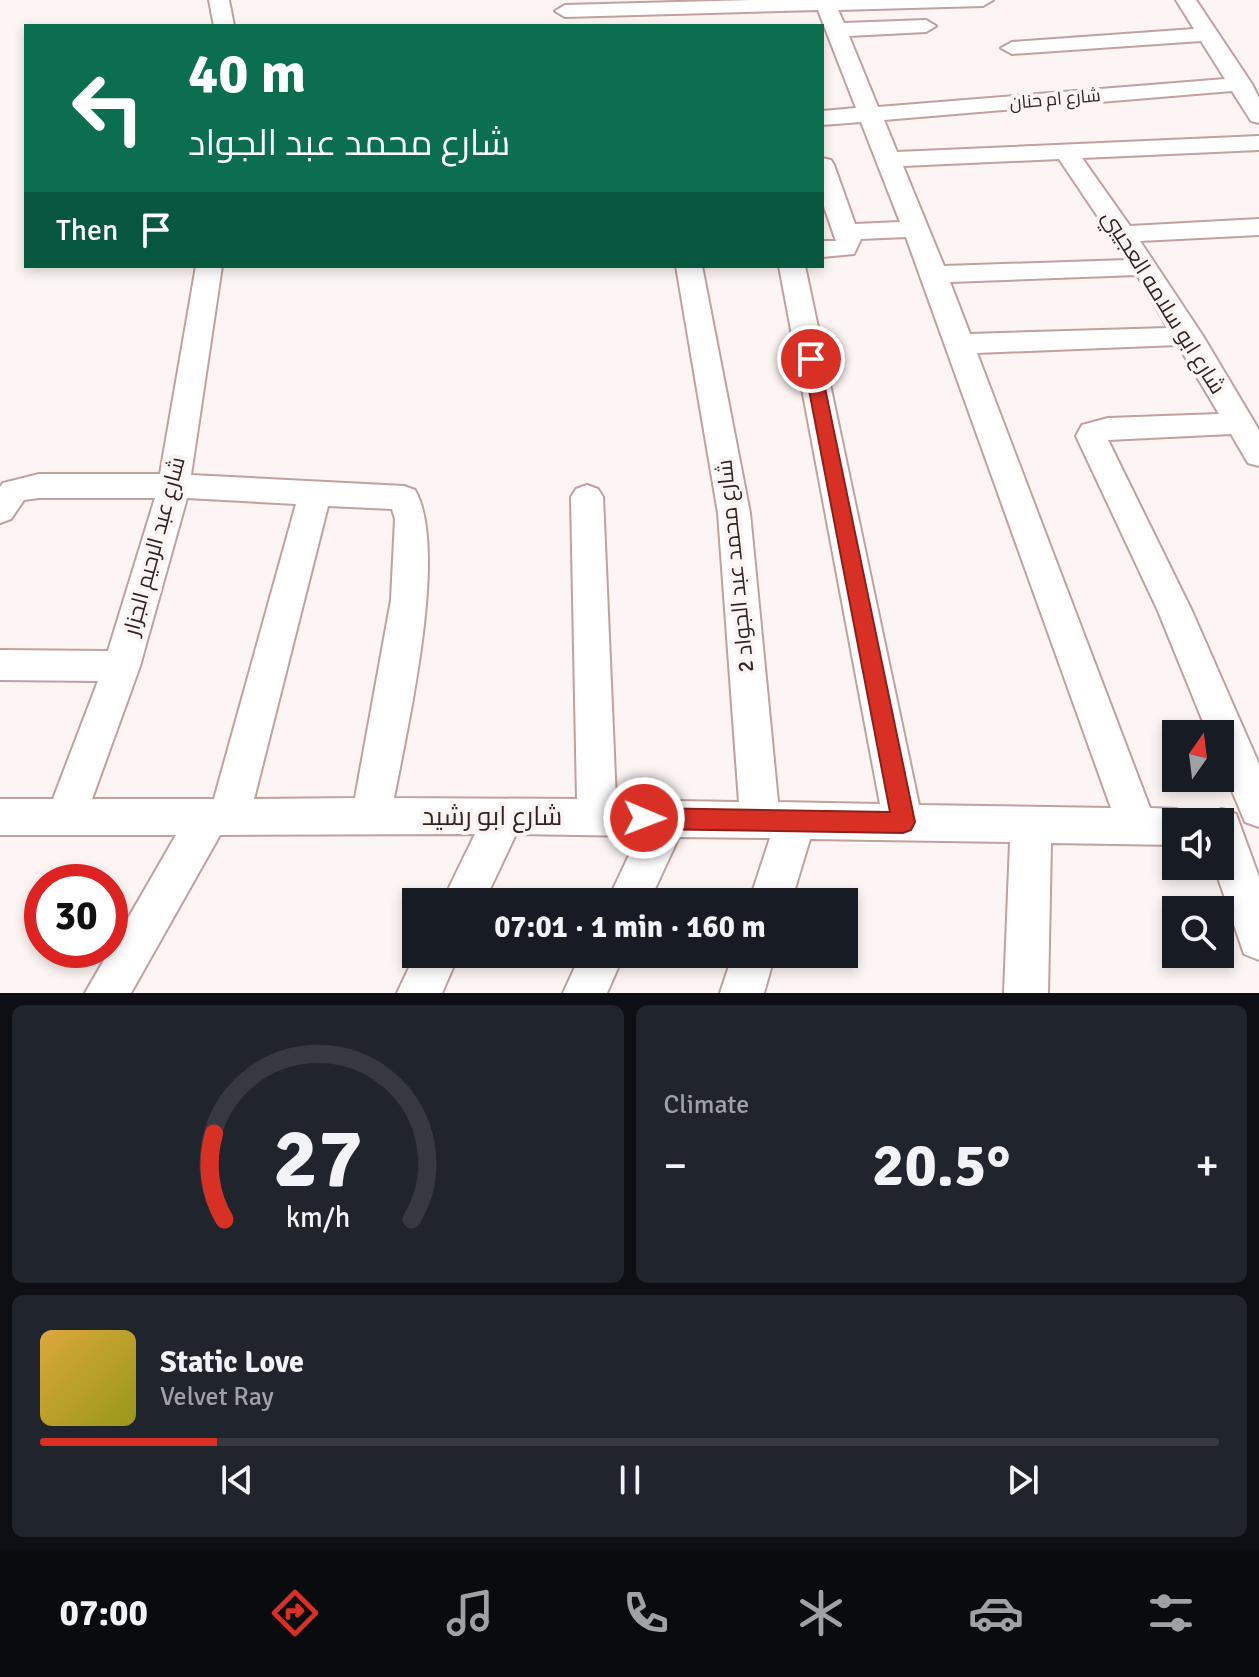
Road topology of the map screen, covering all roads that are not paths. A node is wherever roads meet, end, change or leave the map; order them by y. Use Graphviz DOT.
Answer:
graph roads {
  1 [pos="219,0"];
  2 [pos="983,0"];
  3 [pos="1186,0"];
  4 [pos="825,2"];
  5 [pos="565,11"];
  6 [pos="670,17"];
  7 [pos="224,24"];
  8 [pos="926,26"];
  9 [pos="835,30"];
  10 [pos="1208,34"];
  11 [pos="1012,48"];
  12 [pos="1241,84"];
  13 [pos="870,114"];
  14 [pos="1259,116"];
  15 [pos="824,118"];
  16 [pos="1259,143"];
  17 [pos="1065,151"];
  18 [pos="888,160"];
  19 [pos="824,171"];
  20 [pos="1259,227"];
  21 [pos="916,229"];
  22 [pos="845,232"];
  23 [pos="1122,234"];
  24 [pos="824,249"];
  25 [pos="1145,267"];
  26 [pos="209,268"];
  27 [pos="689,268"];
  28 [pos="792,268"];
  29 [pos="934,274"];
  30 [pos="1189,336"];
  31 [pos="959,344"];
  32 [pos="1250,435"];
  33 [pos="174,486"];
  34 [pos="315,492"];
  35 [pos="587,497"];
  36 [pos="0,511"];
  37 [pos="0,665"];
  38 [pos="122,666"];
  39 [pos="1259,809"];
  40 [pos="504,816"];
  41 [pos="0,817"];
  42 [pos="66,817"];
  43 [pos="371,817"];
  44 [pos="219,818"];
  45 [pos="597,818"];
  46 [pos="667,819"];
  47 [pos="778,820"];
  48 [pos="903,822"];
  49 [pos="1031,824"];
  50 [pos="1157,826"];
  51 [pos="1234,827"];
  52 [pos="470,888"];
  53 [pos="635,888"];
  54 [pos="771,888"];
  55 [pos="1259,939"];
  56 [pos="431,968"];
  57 [pos="597,968"];
  58 [pos="750,968"];
  59 [pos="107,993"];
  60 [pos="419,993"];
  61 [pos="585,993"];
  62 [pos="742,993"];
  63 [pos="1026,993"];
  1 -- 7 [label="street"];
  2 -- 4 [label="street"];
  3 -- 10 [label="street"];
  4 -- 6 [label="street"];
  4 -- 9 [label="street"];
  5 -- 6 [label="street"];
  8 -- 9 [label="street"];
  9 -- 13 [label="street"];
  10 -- 11 [label="street"];
  10 -- 12 [label="street"];
  12 -- 13 [label="street, شارع ام حنان"];
  12 -- 14 [label="street"];
  13 -- 15 [label="street, شارع ام حنان"];
  13 -- 18 [label="street"];
  16 -- 17 [label="street"];
  17 -- 18 [label="street"];
  17 -- 23 [label="street, شارع ابو سلامه العجيبي"];
  18 -- 21 [label="street"];
  19 -- 22 [label="street"];
  20 -- 23 [label="street"];
  21 -- 22 [label="street"];
  21 -- 29 [label="street"];
  22 -- 24 [label="street"];
  23 -- 25 [label="street, شارع ابو سلامه العجيبي"];
  25 -- 29 [label="street"];
  25 -- 30 [label="street, شارع ابو سلامه العجيبي"];
  26 -- 33 [label="street, شارع عبد الرحيم الجزار"];
  27 -- 47 [label="street, شارع محمد عبد الجواد 2"];
  28 -- 48 [label="street"];
  29 -- 31 [label="street"];
  30 -- 31 [label="street"];
  30 -- 32 [label="street, شارع ابو سلامه العجيبي"];
  31 -- 50 [label="street"];
  32 -- 39 [label="street"];
  33 -- 34 [label="street"];
  33 -- 36 [label="street"];
  33 -- 38 [label="street, شارع عبد الرحيم الجزار"];
  34 -- 43 [label="street"];
  34 -- 44 [label="street"];
  35 -- 45 [label="street"];
  37 -- 38 [label="street"];
  38 -- 42 [label="street, شارع عبد الرحيم الجزار"];
  40 -- 43 [label="street, شارع ابو رشيد"];
  40 -- 45 [label="street, شارع ابو رشيد"];
  40 -- 52 [label="street"];
  41 -- 42 [label="street, شارع ابو رشيد"];
  42 -- 44 [label="street, شارع ابو رشيد"];
  43 -- 44 [label="street, شارع ابو رشيد"];
  44 -- 59 [label="street"];
  45 -- 46 [label="street, شارع ابو رشيد"];
  46 -- 47 [label="street, شارع ابو رشيد"];
  46 -- 53 [label="street"];
  47 -- 48 [label="street, شارع ابو رشيد"];
  47 -- 54 [label="street"];
  48 -- 49 [label="street, شارع ابو رشيد"];
  49 -- 50 [label="street, شارع ابو رشيد"];
  49 -- 63 [label="street"];
  51 -- 55 [label="street"];
  56 -- 60 [label="street"];
  57 -- 61 [label="street"];
  58 -- 62 [label="street"];
}
